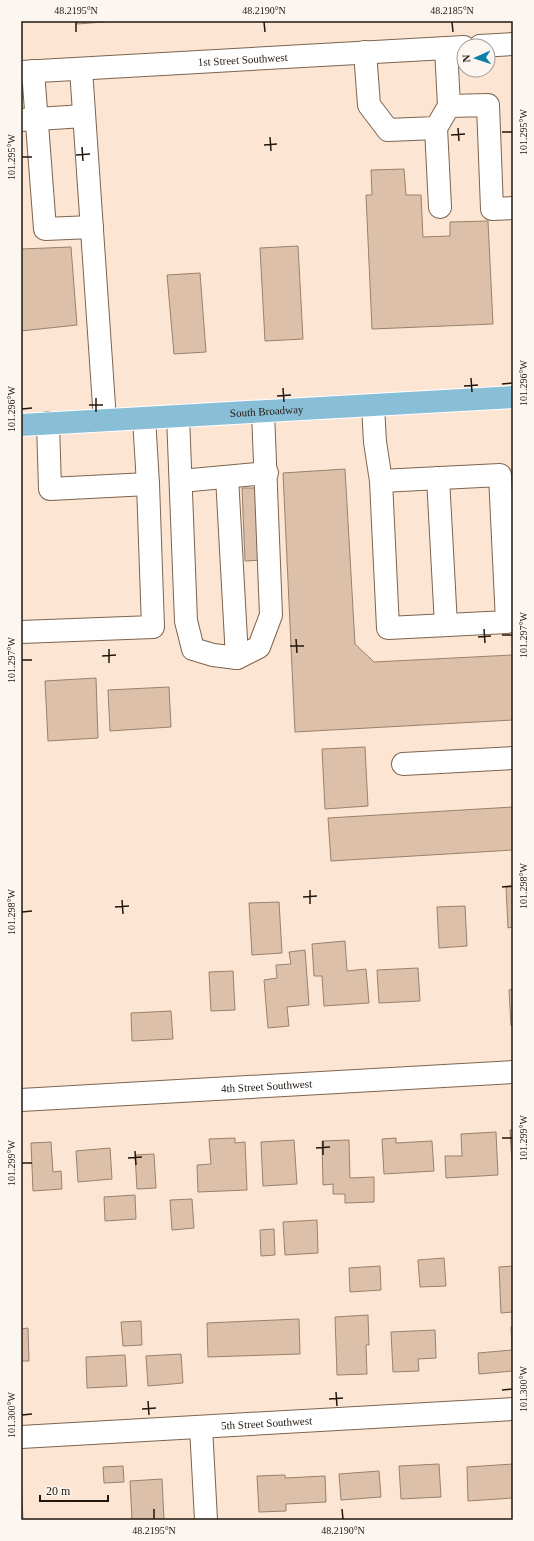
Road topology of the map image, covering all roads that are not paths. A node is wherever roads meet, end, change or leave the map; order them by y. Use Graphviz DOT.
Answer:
graph roads {
  1 [pos="513,44"];
  2 [pos="496,45"];
  3 [pos="455,47"];
  4 [pos="365,52"];
  5 [pos="81,68"];
  6 [pos="27,71"];
  7 [pos="449,106"];
  8 [pos="84,116"];
  9 [pos="25,121"];
  10 [pos="436,128"];
  11 [pos="440,207"];
  12 [pos="513,208"];
  13 [pos="92,227"];
  14 [pos="513,398"];
  15 [pos="373,406"];
  16 [pos="263,412"];
  17 [pos="178,416"];
  18 [pos="144,418"];
  19 [pos="105,420"];
  20 [pos="48,423"];
  21 [pos="21,424"];
  22 [pos="267,472"];
  23 [pos="227,477"];
  24 [pos="438,478"];
  25 [pos="181,481"];
  26 [pos="381,481"];
  27 [pos="148,484"];
  28 [pos="509,582"];
  29 [pos="446,625"];
  30 [pos="21,632"];
  31 [pos="237,658"];
  32 [pos="513,758"];
  33 [pos="403,764"];
  34 [pos="513,1072"];
  35 [pos="21,1100"];
  36 [pos="513,1409"];
  37 [pos="201,1426"];
  38 [pos="21,1436"];
  39 [pos="206,1520"];
  1 -- 2 [label="street"];
  3 -- 4 [label="street, 1st Street Southwest"];
  3 -- 7 [label="street"];
  4 -- 5 [label="street, 1st Street Southwest"];
  4 -- 10 [label="street"];
  5 -- 6 [label="street, 1st Street Southwest"];
  5 -- 8 [label="street"];
  6 -- 9 [label="street"];
  7 -- 10 [label="street"];
  7 -- 12 [label="street"];
  8 -- 9 [label="street"];
  8 -- 13 [label="street"];
  9 -- 13 [label="street"];
  10 -- 11 [label="street"];
  13 -- 19 [label="street"];
  14 -- 15 [label="main road, South Broadway"];
  15 -- 16 [label="main road, South Broadway"];
  15 -- 26 [label="street"];
  16 -- 17 [label="main road, South Broadway"];
  16 -- 22 [label="street"];
  17 -- 18 [label="main road, South Broadway"];
  17 -- 25 [label="street"];
  18 -- 19 [label="main road, South Broadway"];
  18 -- 27 [label="street"];
  19 -- 20 [label="main road, South Broadway"];
  20 -- 21 [label="main road, South Broadway"];
  20 -- 27 [label="street"];
  22 -- 23 [label="street"];
  22 -- 31 [label="street"];
  23 -- 25 [label="street"];
  23 -- 31 [label="street"];
  24 -- 26 [label="street"];
  24 -- 28 [label="street"];
  24 -- 29 [label="street"];
  25 -- 31 [label="street"];
  26 -- 29 [label="street"];
  27 -- 30 [label="street"];
  28 -- 29 [label="street"];
  32 -- 33 [label="street"];
  34 -- 35 [label="street, 4th Street Southwest"];
  36 -- 37 [label="street, 5th Street Southwest"];
  37 -- 38 [label="street, 5th Street Southwest"];
  37 -- 39 [label="street"];
}
